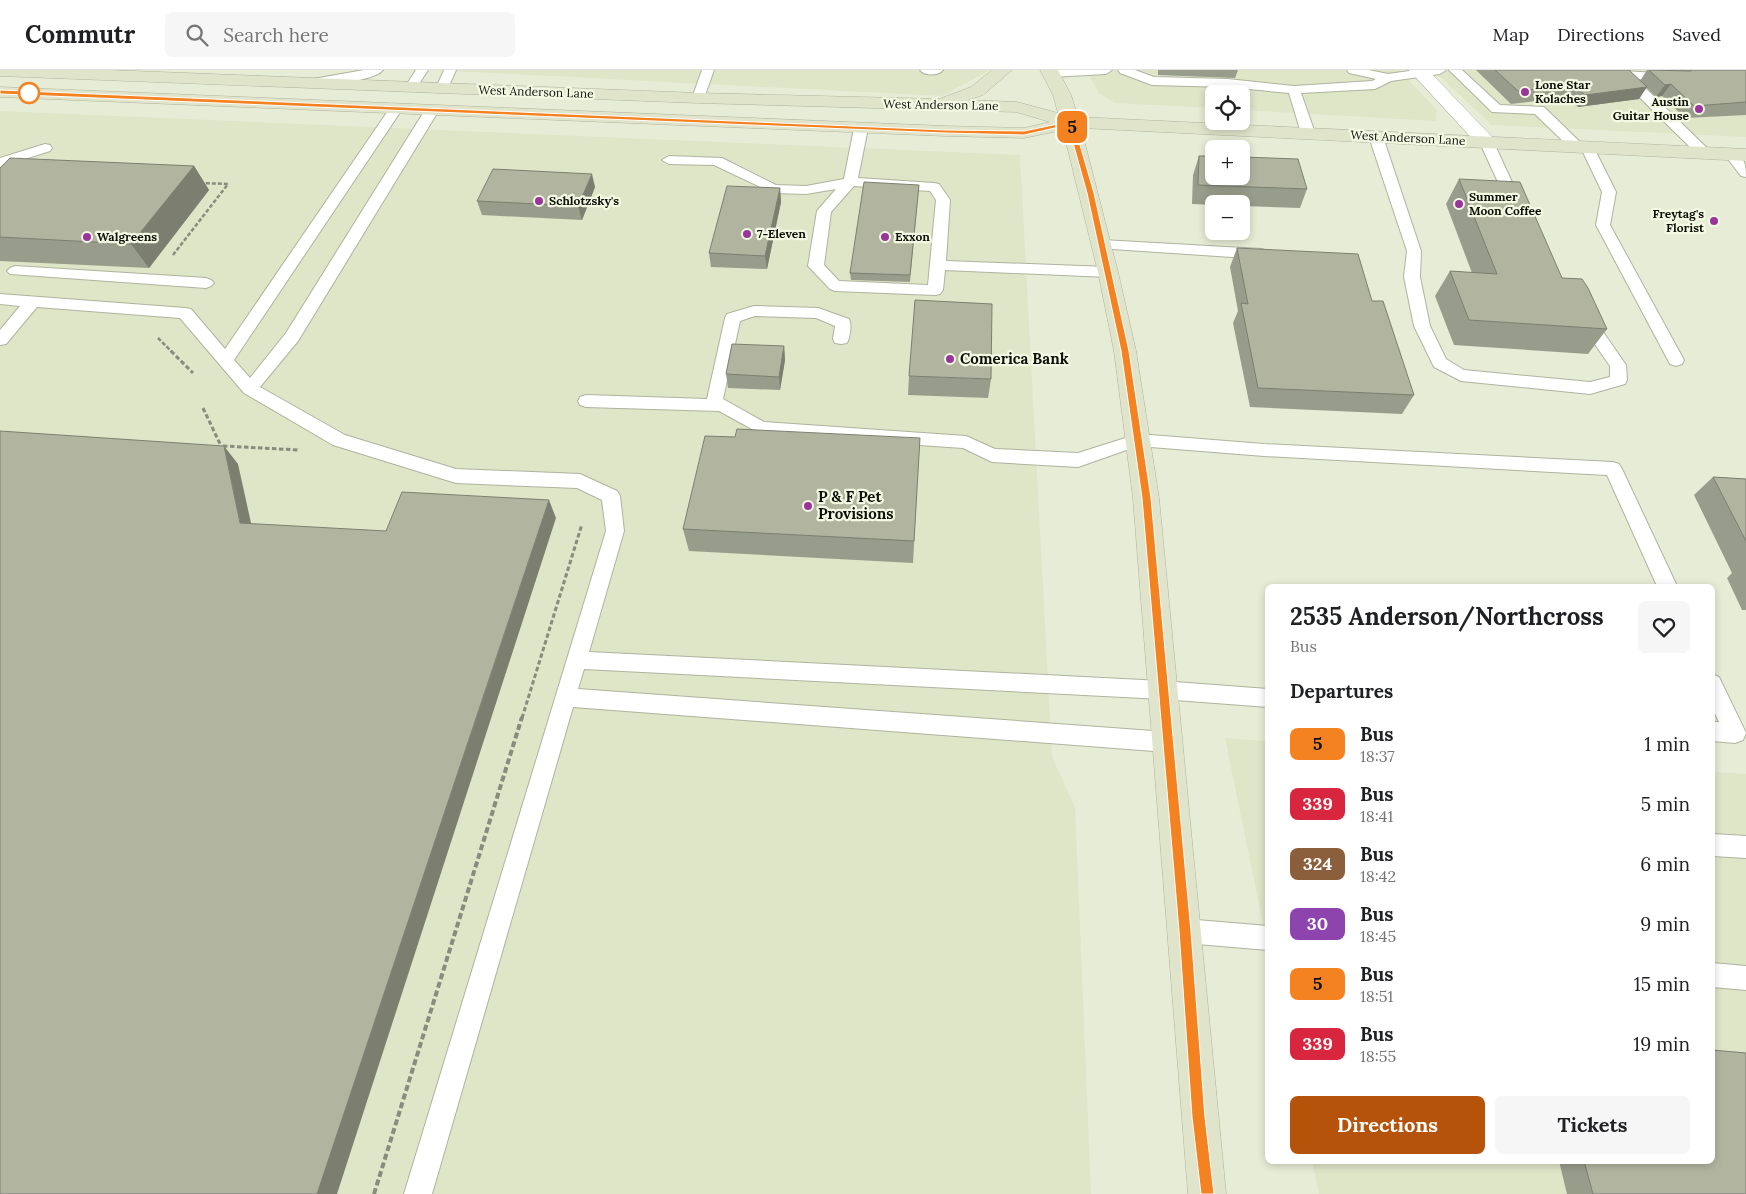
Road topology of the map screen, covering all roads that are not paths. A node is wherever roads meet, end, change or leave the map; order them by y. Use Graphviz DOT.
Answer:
graph roads {
  1 [pos="377,70"];
  2 [pos="422,70"];
  3 [pos="450,70"];
  4 [pos="708,70"];
  5 [pos="926,70"];
  6 [pos="937,70"];
  7 [pos="1003,70"];
  8 [pos="1106,70"];
  9 [pos="1124,70"];
  10 [pos="1353,70"];
  11 [pos="1440,70"];
  12 [pos="1455,70"];
  13 [pos="0,71"];
  14 [pos="1419,71"];
  15 [pos="1050,72"];
  16 [pos="1683,77"];
  17 [pos="1388,78"];
  18 [pos="313,83"];
  19 [pos="411,87"];
  20 [pos="442,88"];
  21 [pos="1294,90"];
  22 [pos="0,92"];
  23 [pos="698,98"];
  24 [pos="937,106"];
  25 [pos="397,108"];
  26 [pos="432,110"];
  27 [pos="1070,122"];
  28 [pos="861,128"];
  29 [pos="1308,133"];
  30 [pos="1376,136"];
  31 [pos="1487,143"];
  32 [pos="1582,147"];
  33 [pos="45,148"];
  34 [pos="1704,153"];
  35 [pos="1739,154"];
  36 [pos="668,160"];
  37 [pos="0,165"];
  38 [pos="1746,173"];
  39 [pos="850,182"];
  40 [pos="1523,221"];
  41 [pos="1274,254"];
  42 [pos="1105,258"];
  43 [pos="938,265"];
  44 [pos="15,271"];
  45 [pos="206,283"];
  46 [pos="0,299"];
  47 [pos="33,301"];
  48 [pos="1573,302"];
  49 [pos="841,339"];
  50 [pos="0,340"];
  51 [pos="1676,360"];
  52 [pos="225,361"];
  53 [pos="250,389"];
  54 [pos="586,400"];
  55 [pos="714,404"];
  56 [pos="1138,440"];
  57 [pos="1666,584"];
  58 [pos="576,660"];
  59 [pos="1162,690"];
  60 [pos="1715,690"];
  61 [pos="566,696"];
  62 [pos="1265,698"];
  63 [pos="1715,731"];
  64 [pos="1167,742"];
  65 [pos="1715,845"];
  66 [pos="1746,847"];
  67 [pos="1185,931"];
  68 [pos="1265,938"];
  69 [pos="1715,976"];
  70 [pos="1746,978"];
  71 [pos="418,1194"];
  72 [pos="1208,1194"];
  1 -- 18 [label="lane"];
  2 -- 19 [label="lane"];
  3 -- 20 [label="lane"];
  4 -- 23 [label="lane"];
  5 -- 6 [label="lane"];
  7 -- 24 [label="main road"];
  8 -- 15 [label="lane"];
  9 -- 21 [label="lane"];
  10 -- 17 [label="lane"];
  11 -- 14 [label="lane"];
  12 -- 32 [label="lane"];
  13 -- 18 [label="main road, West Anderson Lane"];
  14 -- 17 [label="lane"];
  14 -- 31 [label="street"];
  15 -- 27 [label="main road"];
  16 -- 34 [label="lane"];
  17 -- 21 [label="lane"];
  18 -- 19 [label="main road, West Anderson Lane"];
  19 -- 20 [label="main road, West Anderson Lane"];
  19 -- 25 [label="main road"];
  20 -- 23 [label="main road, West Anderson Lane"];
  20 -- 26 [label="main road"];
  21 -- 29 [label="lane"];
  22 -- 25 [label="main road, West Anderson Lane"];
  23 -- 24 [label="main road, West Anderson Lane"];
  24 -- 27 [label="main road, West Anderson Lane"];
  25 -- 26 [label="main road, West Anderson Lane"];
  25 -- 52 [label="lane"];
  26 -- 28 [label="main road, West Anderson Lane"];
  26 -- 53 [label="lane"];
  27 -- 28 [label="main road, West Anderson Lane"];
  27 -- 29 [label="main road, West Anderson Lane"];
  27 -- 42 [label="main road"];
  28 -- 39 [label="lane"];
  29 -- 30 [label="main road, West Anderson Lane"];
  30 -- 31 [label="main road, West Anderson Lane"];
  30 -- 48 [label="lane"];
  31 -- 32 [label="main road, West Anderson Lane"];
  31 -- 40 [label="lane"];
  32 -- 34 [label="main road, West Anderson Lane"];
  32 -- 51 [label="lane"];
  33 -- 37 [label="lane"];
  34 -- 35 [label="main road, West Anderson Lane"];
  35 -- 38 [label="lane"];
  36 -- 39 [label="lane"];
  39 -- 43 [label="lane"];
  39 -- 43 [label="lane"];
  41 -- 42 [label="lane"];
  42 -- 43 [label="lane"];
  42 -- 56 [label="main road"];
  44 -- 45 [label="lane"];
  46 -- 47 [label="lane"];
  47 -- 50 [label="lane"];
  47 -- 52 [label="lane"];
  49 -- 55 [label="lane"];
  52 -- 53 [label="lane"];
  53 -- 58 [label="lane"];
  54 -- 55 [label="lane"];
  55 -- 56 [label="lane"];
  56 -- 57 [label="lane"];
  56 -- 59 [label="main road"];
  58 -- 59 [label="lane"];
  58 -- 61 [label="lane"];
  59 -- 62 [label="lane"];
  59 -- 64 [label="main road"];
  60 -- 63 [label="lane"];
  61 -- 64 [label="lane"];
  61 -- 71 [label="lane"];
  64 -- 67 [label="main road"];
  65 -- 66 [label="lane"];
  67 -- 68 [label="lane"];
  67 -- 72 [label="main road"];
  69 -- 70 [label="lane"];
}
